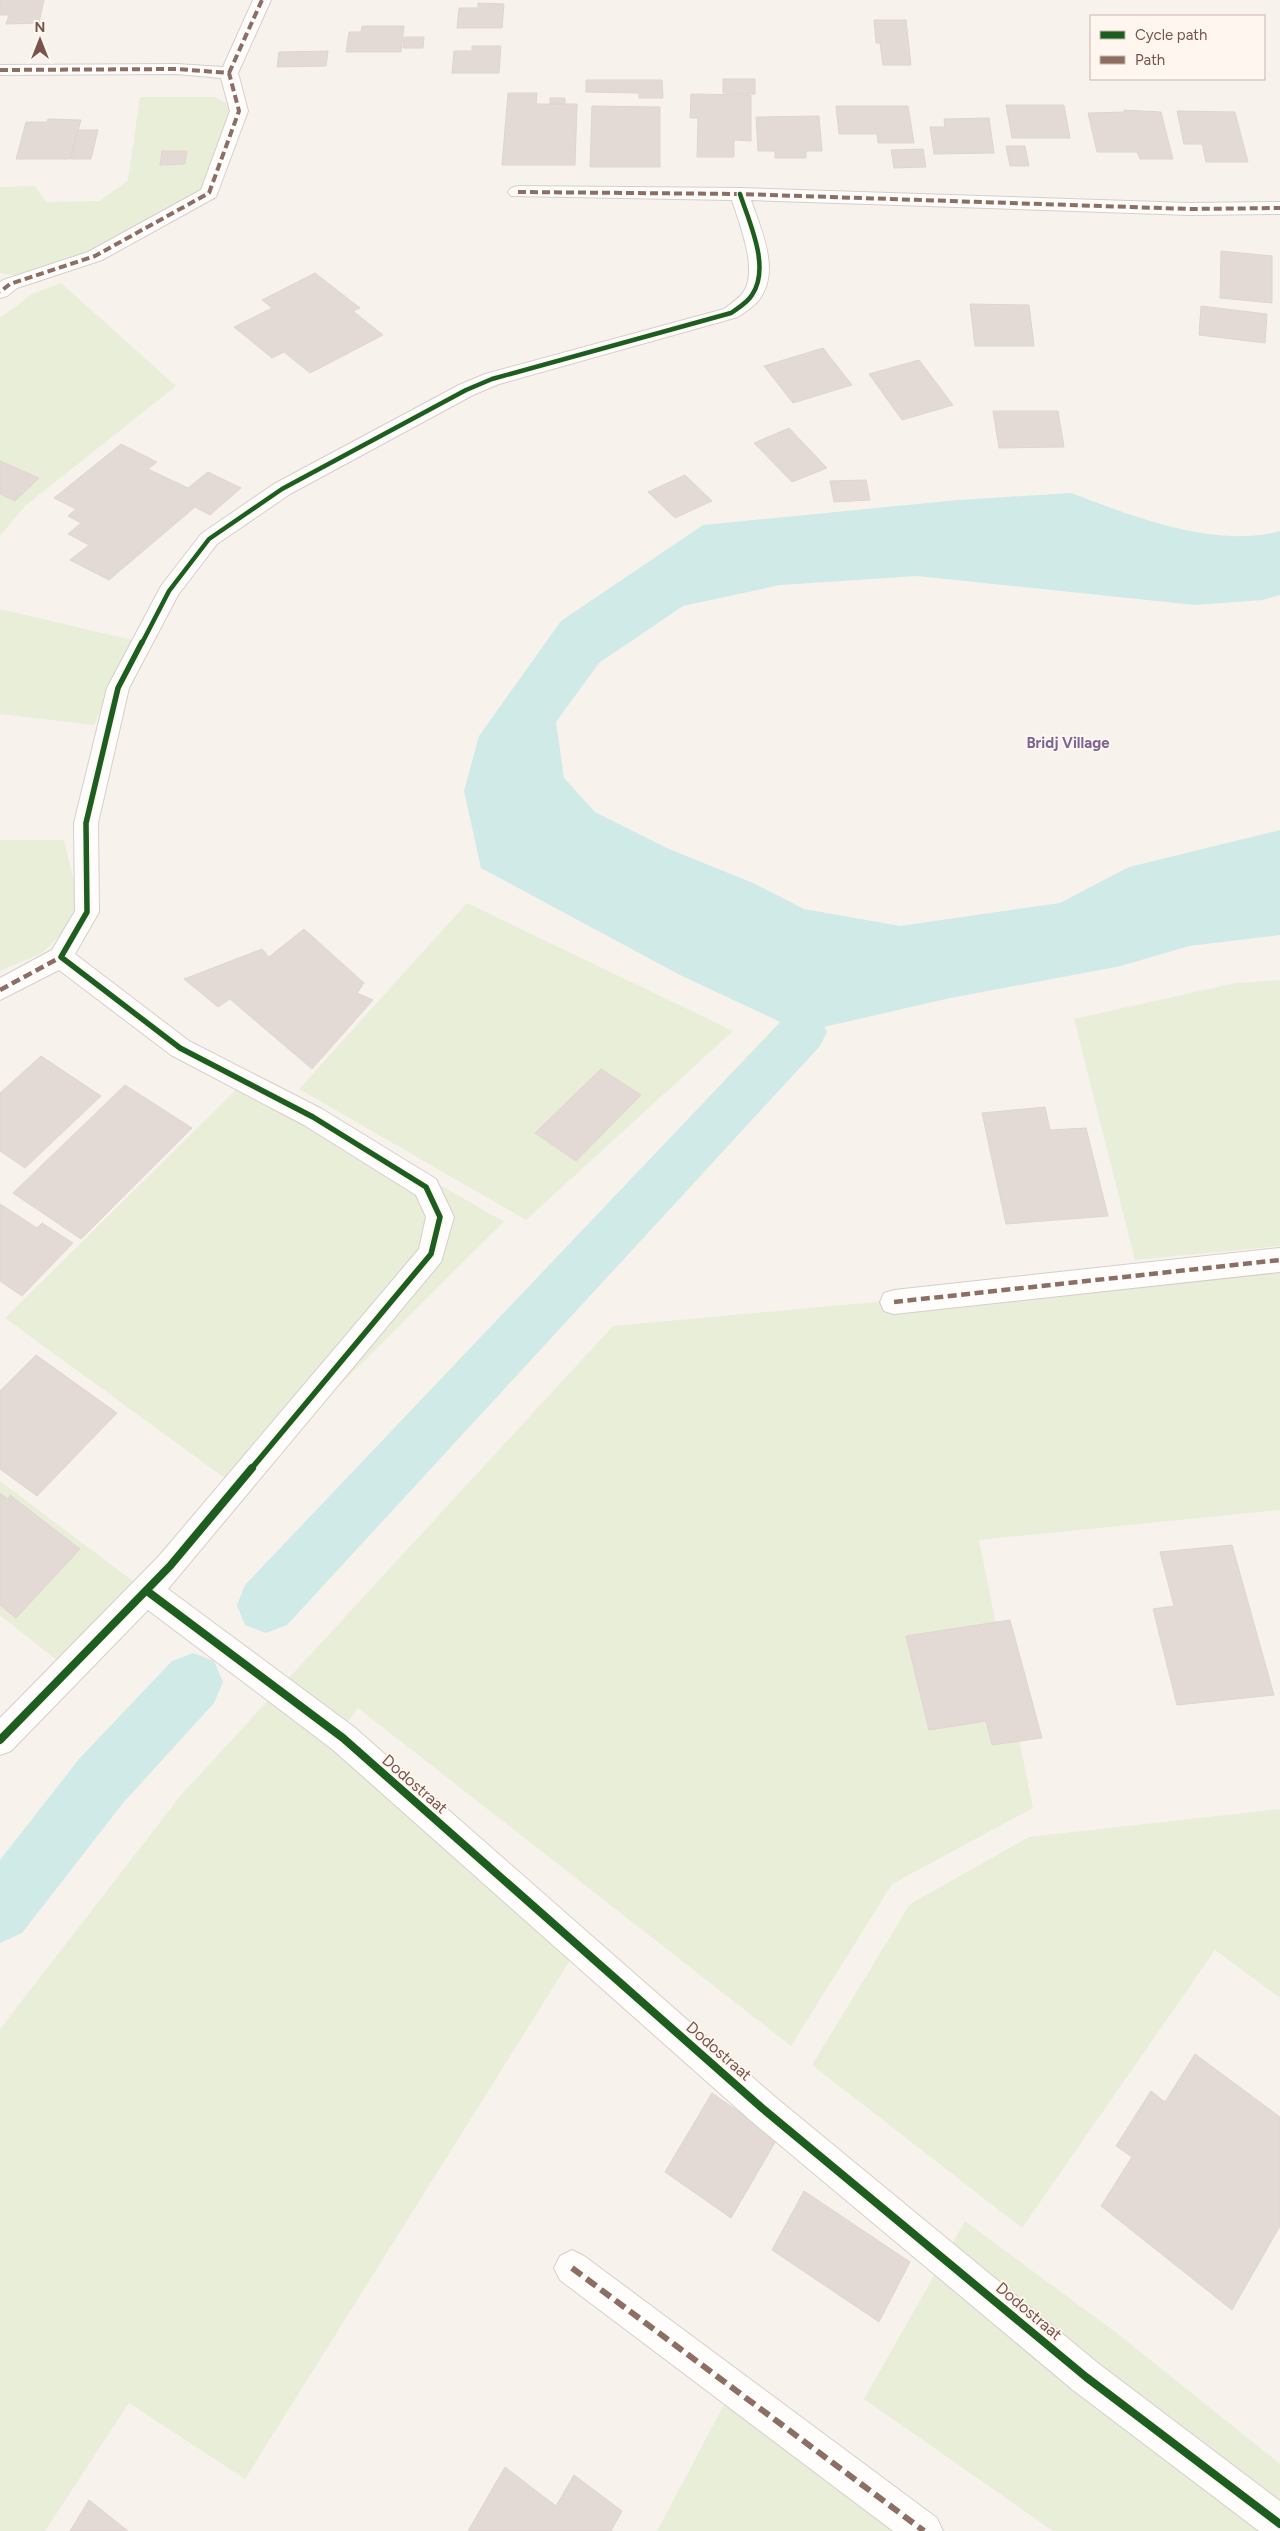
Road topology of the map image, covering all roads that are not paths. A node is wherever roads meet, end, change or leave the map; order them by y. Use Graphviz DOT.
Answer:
graph roads {
  1 [pos="262,0"];
  2 [pos="0,70"];
  3 [pos="230,73"];
  4 [pos="518,192"];
  5 [pos="740,194"];
  6 [pos="1280,208"];
  7 [pos="3,286"];
  8 [pos="61,957"];
  9 [pos="0,990"];
  10 [pos="1280,1260"];
  11 [pos="894,1302"];
  12 [pos="147,1591"];
  13 [pos="0,1740"];
  14 [pos="572,2268"];
  15 [pos="1280,2524"];
  16 [pos="924,2531"];
  1 -- 3 [label="street"];
  2 -- 3 [label="street"];
  3 -- 7 [label="street"];
  4 -- 5 [label="street"];
  5 -- 6 [label="street"];
  5 -- 8 [label="street"];
  8 -- 9 [label="street"];
  8 -- 12 [label="street"];
  10 -- 11 [label="street"];
  12 -- 13 [label="street"];
  12 -- 15 [label="street, Dodostraat"];
  14 -- 16 [label="street"];
}
